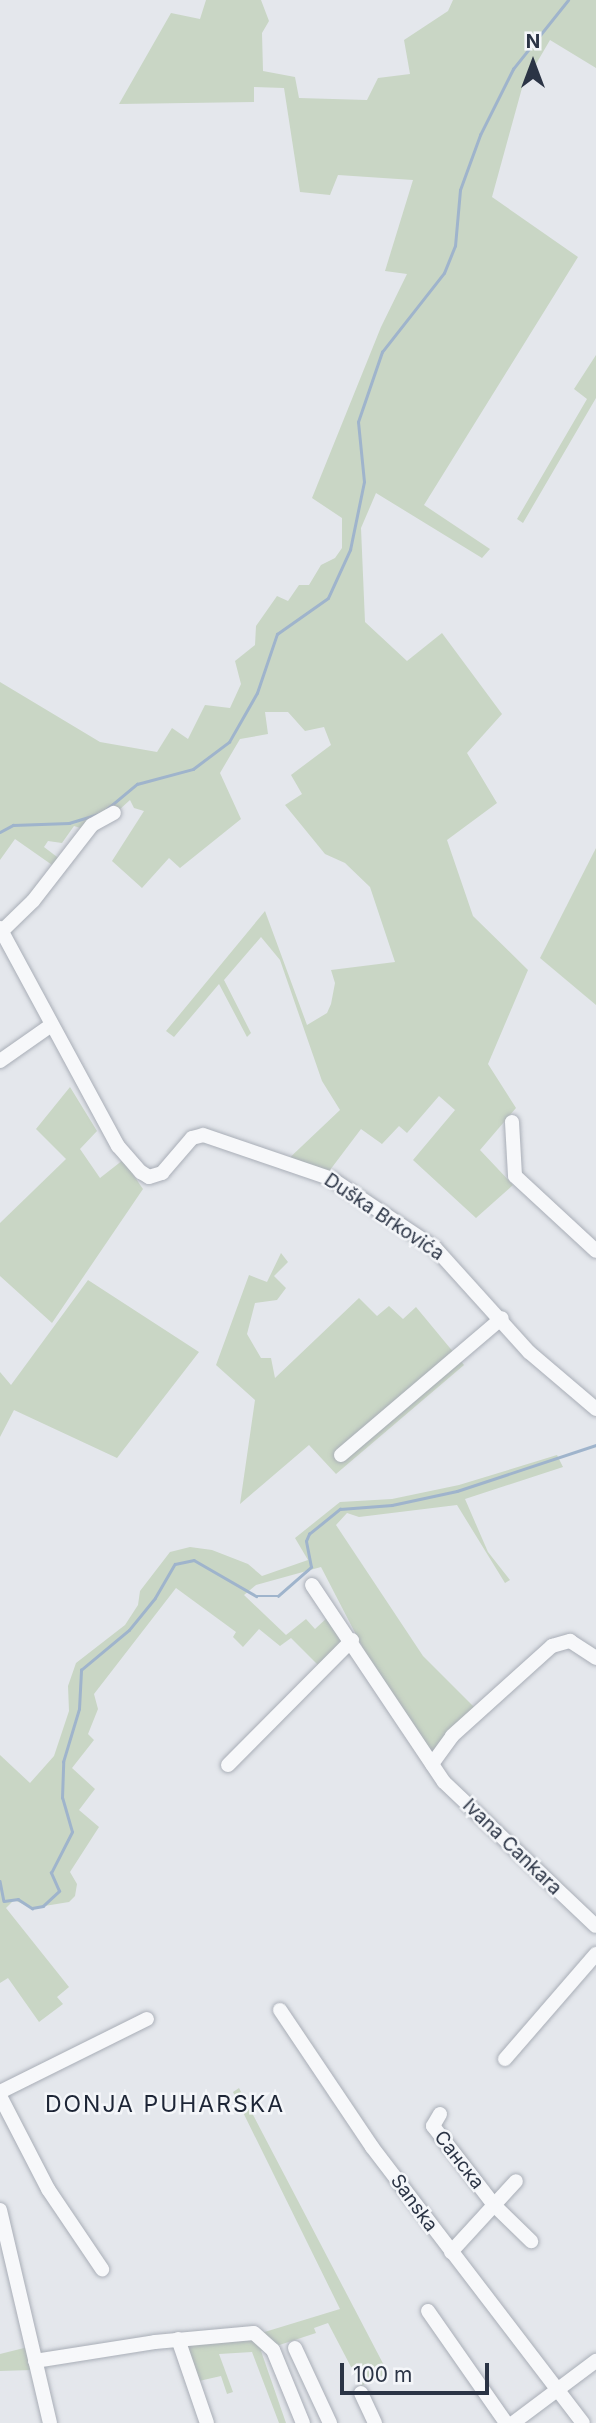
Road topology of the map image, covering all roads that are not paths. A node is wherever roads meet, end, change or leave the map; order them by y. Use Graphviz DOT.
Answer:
graph roads {
  1 [pos="114,813"];
  2 [pos="1,929"];
  3 [pos="50,1026"];
  4 [pos="0,1061"];
  5 [pos="512,1122"];
  6 [pos="596,1251"];
  7 [pos="502,1318"];
  8 [pos="596,1409"];
  9 [pos="341,1455"];
  10 [pos="312,1585"];
  11 [pos="352,1640"];
  12 [pos="596,1658"];
  13 [pos="432,1764"];
  14 [pos="228,1765"];
  15 [pos="596,1926"];
  16 [pos="596,1954"];
  17 [pos="280,2010"];
  18 [pos="147,2019"];
  19 [pos="505,2059"];
  20 [pos="0,2094"];
  21 [pos="440,2114"];
  22 [pos="516,2181"];
  23 [pos="494,2205"];
  24 [pos="0,2210"];
  25 [pos="531,2241"];
  26 [pos="451,2252"];
  27 [pos="102,2269"];
  28 [pos="428,2311"];
  29 [pos="178,2339"];
  30 [pos="295,2347"];
  31 [pos="35,2361"];
  32 [pos="596,2361"];
  33 [pos="557,2390"];
  34 [pos="361,2393"];
  35 [pos="50,2423"];
  36 [pos="207,2423"];
  37 [pos="303,2423"];
  38 [pos="330,2423"];
  39 [pos="376,2423"];
  40 [pos="506,2423"];
  41 [pos="513,2423"];
  42 [pos="583,2423"];
  1 -- 2 [label="street"];
  2 -- 3 [label="street, Duška Brkovića"];
  3 -- 4 [label="street"];
  3 -- 7 [label="street, Duška Brkovića"];
  5 -- 6 [label="street"];
  7 -- 8 [label="street, Duška Brkovića"];
  7 -- 9 [label="street"];
  10 -- 11 [label="street, Ivana Cankara"];
  11 -- 13 [label="street, Ivana Cankara"];
  11 -- 14 [label="street"];
  12 -- 13 [label="street"];
  13 -- 15 [label="street, Ivana Cankara"];
  16 -- 19 [label="street"];
  17 -- 26 [label="street, Sanska"];
  18 -- 20 [label="street"];
  20 -- 27 [label="street"];
  21 -- 23 [label="street, Санска"];
  22 -- 23 [label="street, Санска"];
  23 -- 25 [label="street, Санска"];
  23 -- 26 [label="street, Санска"];
  24 -- 31 [label="street"];
  26 -- 33 [label="street, Sanska"];
  28 -- 40 [label="street"];
  29 -- 31 [label="street"];
  29 -- 36 [label="street"];
  29 -- 37 [label="street"];
  30 -- 38 [label="street"];
  31 -- 35 [label="street"];
  32 -- 33 [label="street"];
  33 -- 41 [label="street"];
  33 -- 42 [label="street, Sanska"];
  34 -- 39 [label="street"];
}
